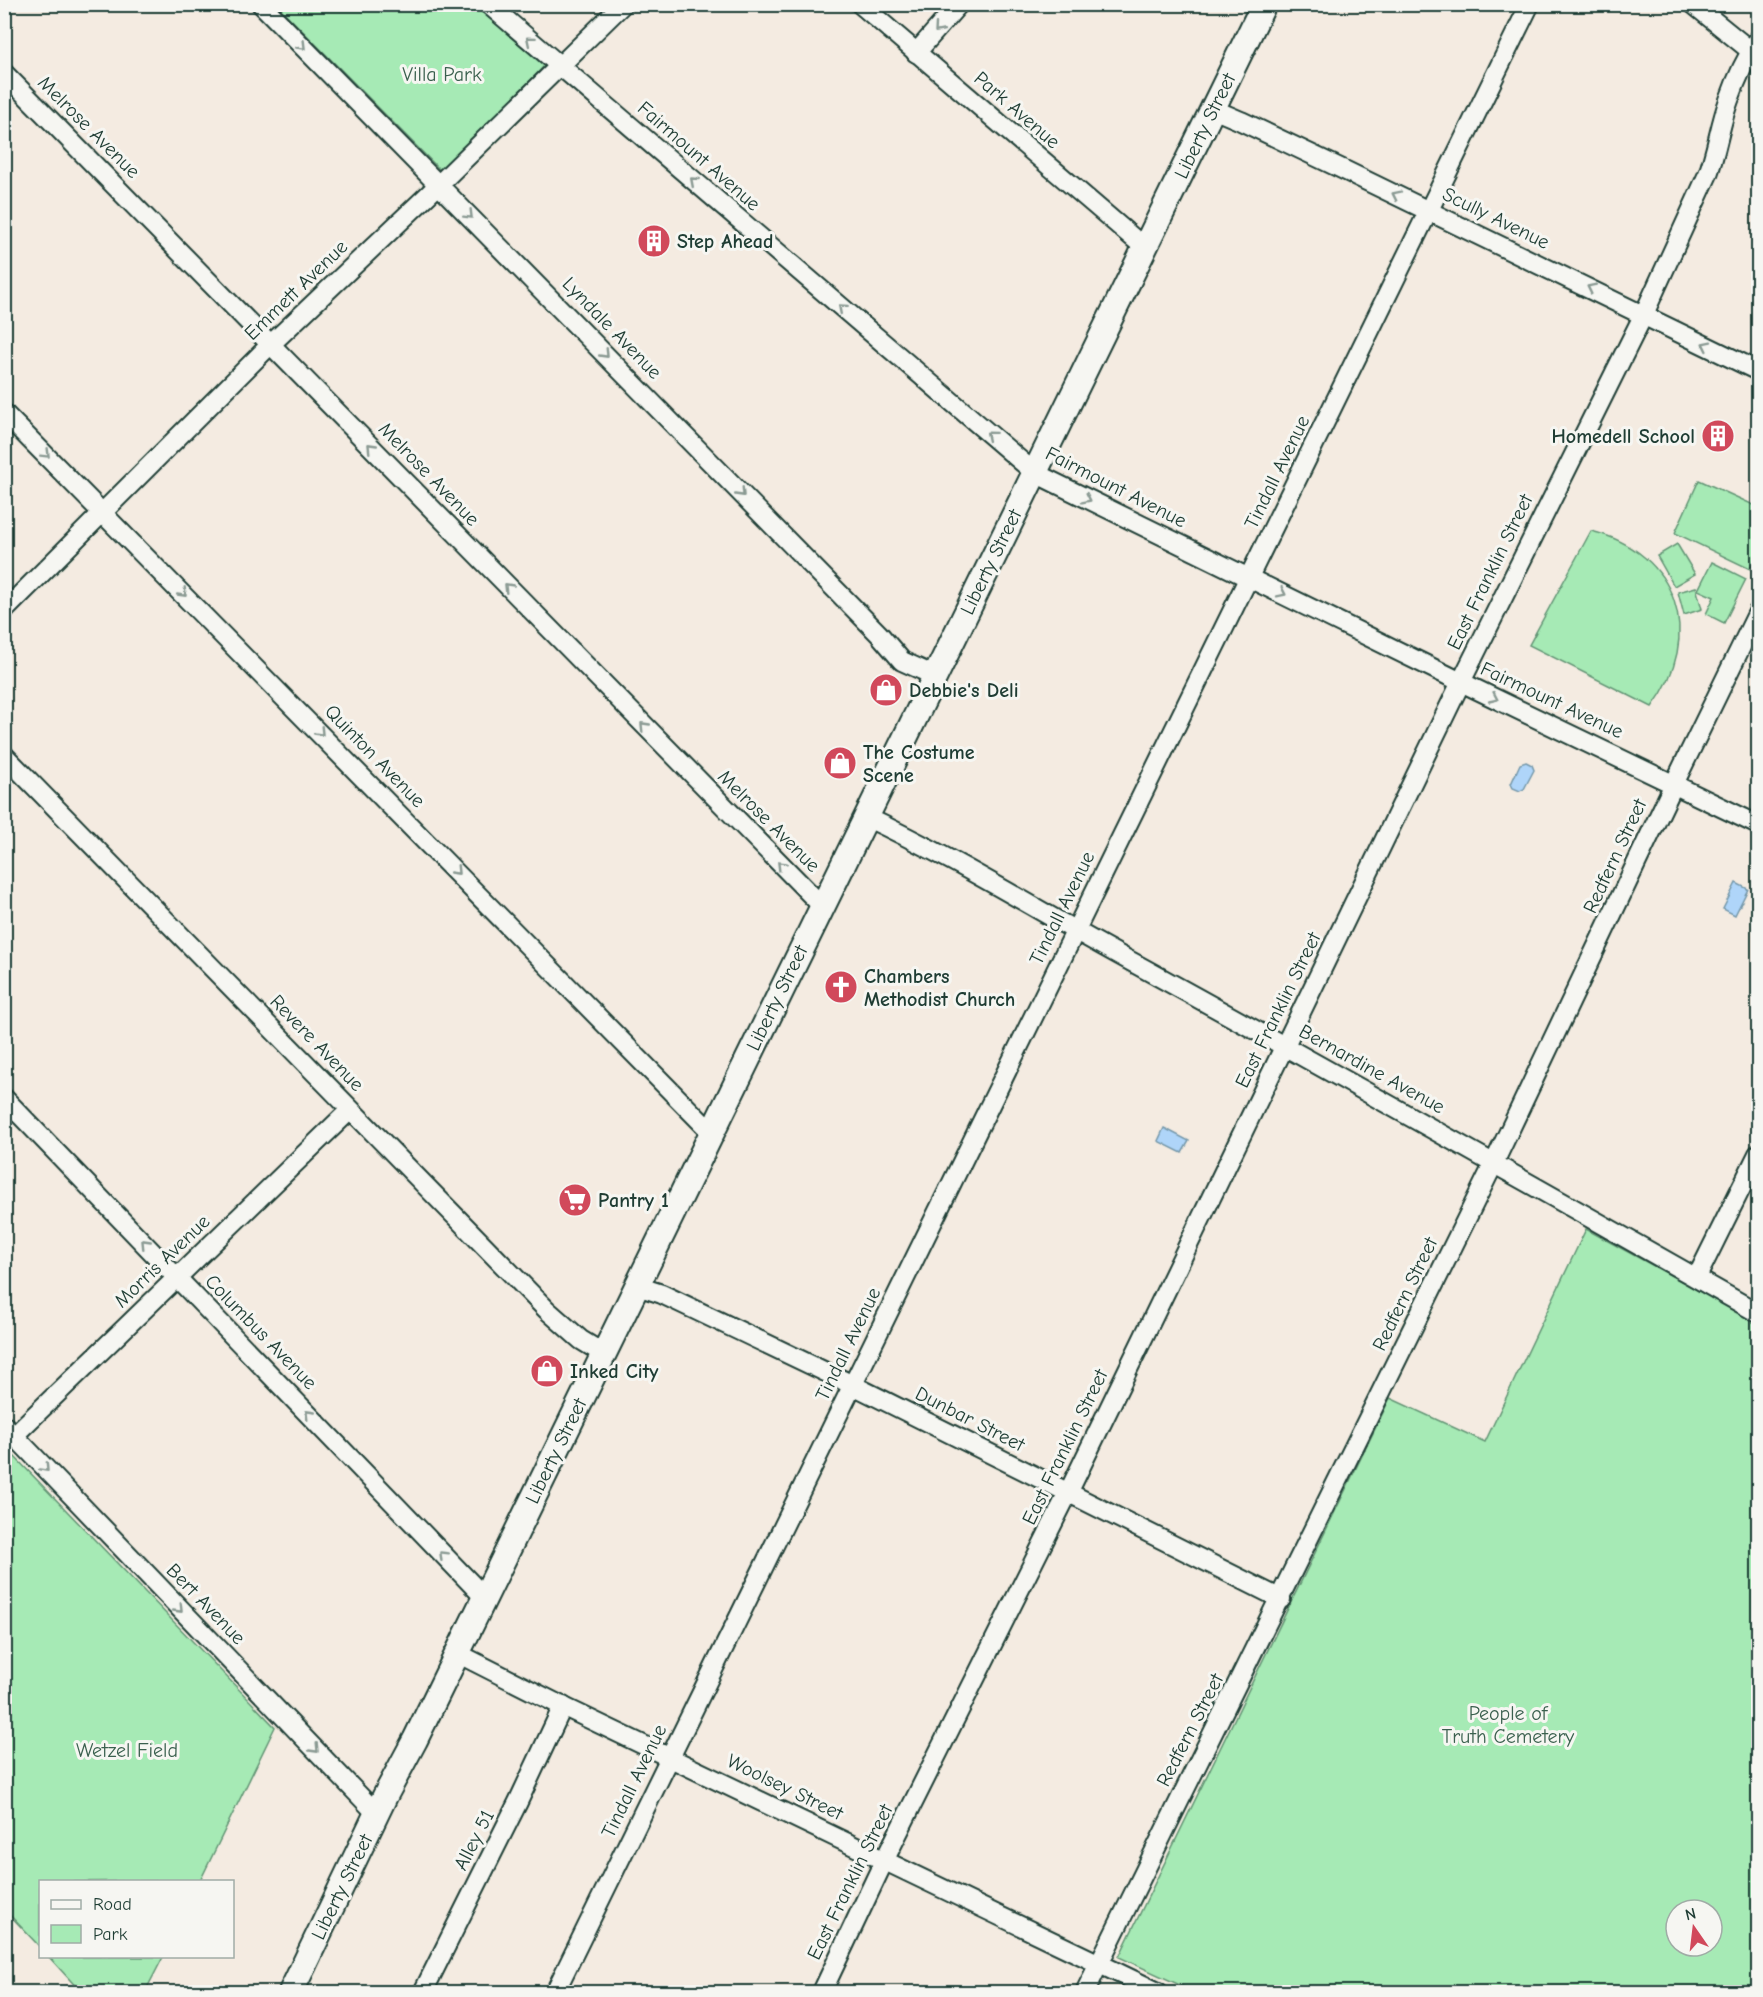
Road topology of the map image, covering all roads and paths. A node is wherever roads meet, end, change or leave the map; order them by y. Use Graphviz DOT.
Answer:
graph roads {
  1 [pos="261,4"];
  2 [pos="488,4"];
  3 [pos="623,4"];
  4 [pos="860,4"];
  5 [pos="959,4"];
  6 [pos="1264,4"];
  7 [pos="1530,4"];
  8 [pos="1693,4"];
  9 [pos="1755,46"];
  10 [pos="916,53"];
  11 [pos="560,66"];
  12 [pos="4,73"];
  13 [pos="1213,109"];
  14 [pos="439,184"];
  15 [pos="1430,211"];
  16 [pos="1145,248"];
  17 [pos="1644,314"];
  18 [pos="270,345"];
  19 [pos="1758,371"];
  20 [pos="4,413"];
  21 [pos="1035,473"];
  22 [pos="104,512"];
  23 [pos="1250,577"];
  24 [pos="4,611"];
  25 [pos="1758,612"];
  26 [pos="935,676"];
  27 [pos="1461,682"];
  28 [pos="4,755"];
  29 [pos="1674,784"];
  30 [pos="866,817"];
  31 [pos="1758,825"];
  32 [pos="822,906"];
  33 [pos="1075,931"];
  34 [pos="1285,1046"];
  35 [pos="4,1098"];
  36 [pos="350,1110"];
  37 [pos="712,1133"];
  38 [pos="1758,1154"];
  39 [pos="1494,1163"];
  40 [pos="178,1277"];
  41 [pos="1697,1278"];
  42 [pos="637,1286"];
  43 [pos="1758,1312"];
  44 [pos="604,1354"];
  45 [pos="853,1386"];
  46 [pos="8,1435"];
  47 [pos="1068,1493"];
  48 [pos="484,1597"];
  49 [pos="1281,1599"];
  50 [pos="457,1653"];
  51 [pos="563,1706"];
  52 [pos="671,1757"];
  53 [pos="377,1814"];
  54 [pos="884,1861"];
  55 [pos="1100,1963"];
  56 [pos="291,1992"];
  57 [pos="423,1992"];
  58 [pos="555,1992"];
  59 [pos="822,1992"];
  60 [pos="1085,1992"];
  61 [pos="1158,1992"];
  1 -- 14 [label="street, Lyndale Avenue, one-way"];
  11 -- 2 [label="street, Fairmount Avenue, one-way"];
  3 -- 11 [label="street, Emmett Avenue"];
  4 -- 10 [label="street, Park Avenue"];
  5 -- 10 [label="street, one-way"];
  6 -- 13 [label="street, Liberty Street"];
  7 -- 15 [label="street, Tindall Avenue"];
  8 -- 9 [label="street"];
  9 -- 17 [label="street, East Franklin Street"];
  10 -- 16 [label="street, Park Avenue"];
  11 -- 14 [label="street, Emmett Avenue"];
  21 -- 11 [label="street, Fairmount Avenue, one-way"];
  12 -- 18 [label="street, Melrose Avenue"];
  15 -- 13 [label="street, Scully Avenue, one-way"];
  13 -- 16 [label="street, Liberty Street"];
  14 -- 18 [label="street, Emmett Avenue"];
  14 -- 26 [label="street, Lyndale Avenue, one-way"];
  17 -- 15 [label="street, Scully Avenue, one-way"];
  15 -- 23 [label="street, Tindall Avenue"];
  16 -- 21 [label="street, Liberty Street"];
  19 -- 17 [label="street, Scully Avenue, one-way"];
  17 -- 27 [label="street, East Franklin Street"];
  18 -- 22 [label="street, Emmett Avenue"];
  32 -- 18 [label="street, Melrose Avenue, one-way"];
  20 -- 22 [label="street, Quinton Avenue, one-way"];
  21 -- 23 [label="street, Fairmount Avenue, one-way"];
  21 -- 26 [label="street, Liberty Street"];
  22 -- 24 [label="street, Emmett Avenue"];
  22 -- 37 [label="street, Quinton Avenue, one-way"];
  23 -- 27 [label="street, Fairmount Avenue, one-way"];
  23 -- 33 [label="street, Tindall Avenue"];
  25 -- 29 [label="street, Redfern Street"];
  26 -- 30 [label="street, Liberty Street"];
  27 -- 29 [label="street, Fairmount Avenue, one-way"];
  27 -- 34 [label="street, East Franklin Street"];
  28 -- 36 [label="street, Revere Avenue"];
  29 -- 31 [label="street, Fairmount Avenue"];
  29 -- 39 [label="street, Redfern Street"];
  30 -- 32 [label="street, Liberty Street"];
  30 -- 33 [label="street, Bernardine Avenue"];
  32 -- 37 [label="street, Liberty Street"];
  33 -- 34 [label="street, Bernardine Avenue"];
  33 -- 45 [label="street, Tindall Avenue"];
  34 -- 39 [label="street, Bernardine Avenue"];
  34 -- 47 [label="street, East Franklin Street"];
  40 -- 35 [label="street, Columbus Avenue, one-way"];
  36 -- 40 [label="street, Morris Avenue"];
  36 -- 44 [label="street, Revere Avenue"];
  37 -- 42 [label="street, Liberty Street"];
  38 -- 41 [label="street"];
  39 -- 41 [label="street, Bernardine Avenue"];
  39 -- 49 [label="street, Redfern Street"];
  40 -- 46 [label="street, Morris Avenue"];
  48 -- 40 [label="street, Columbus Avenue, one-way"];
  41 -- 43 [label="street, Bernardine Avenue"];
  42 -- 44 [label="street, Liberty Street"];
  42 -- 45 [label="street, Dunbar Street"];
  44 -- 48 [label="street, Liberty Street"];
  45 -- 47 [label="street, Dunbar Street"];
  45 -- 52 [label="street, Tindall Avenue"];
  46 -- 53 [label="street, Bert Avenue, one-way"];
  47 -- 49 [label="street, Dunbar Street"];
  47 -- 54 [label="street, East Franklin Street"];
  48 -- 50 [label="street, Liberty Street"];
  49 -- 55 [label="street, Redfern Street"];
  50 -- 51 [label="street, Woolsey Street"];
  50 -- 53 [label="street, Liberty Street"];
  51 -- 52 [label="street, Woolsey Street"];
  51 -- 57 [label="street, Alley 51"];
  52 -- 54 [label="street, Woolsey Street"];
  52 -- 58 [label="street, Tindall Avenue"];
  53 -- 56 [label="street, Liberty Street"];
  54 -- 55 [label="street, Woolsey Street"];
  54 -- 59 [label="street, East Franklin Street"];
  55 -- 60 [label="street, Redfern Street"];
  55 -- 61 [label="street, Woolsey Street"];
}
